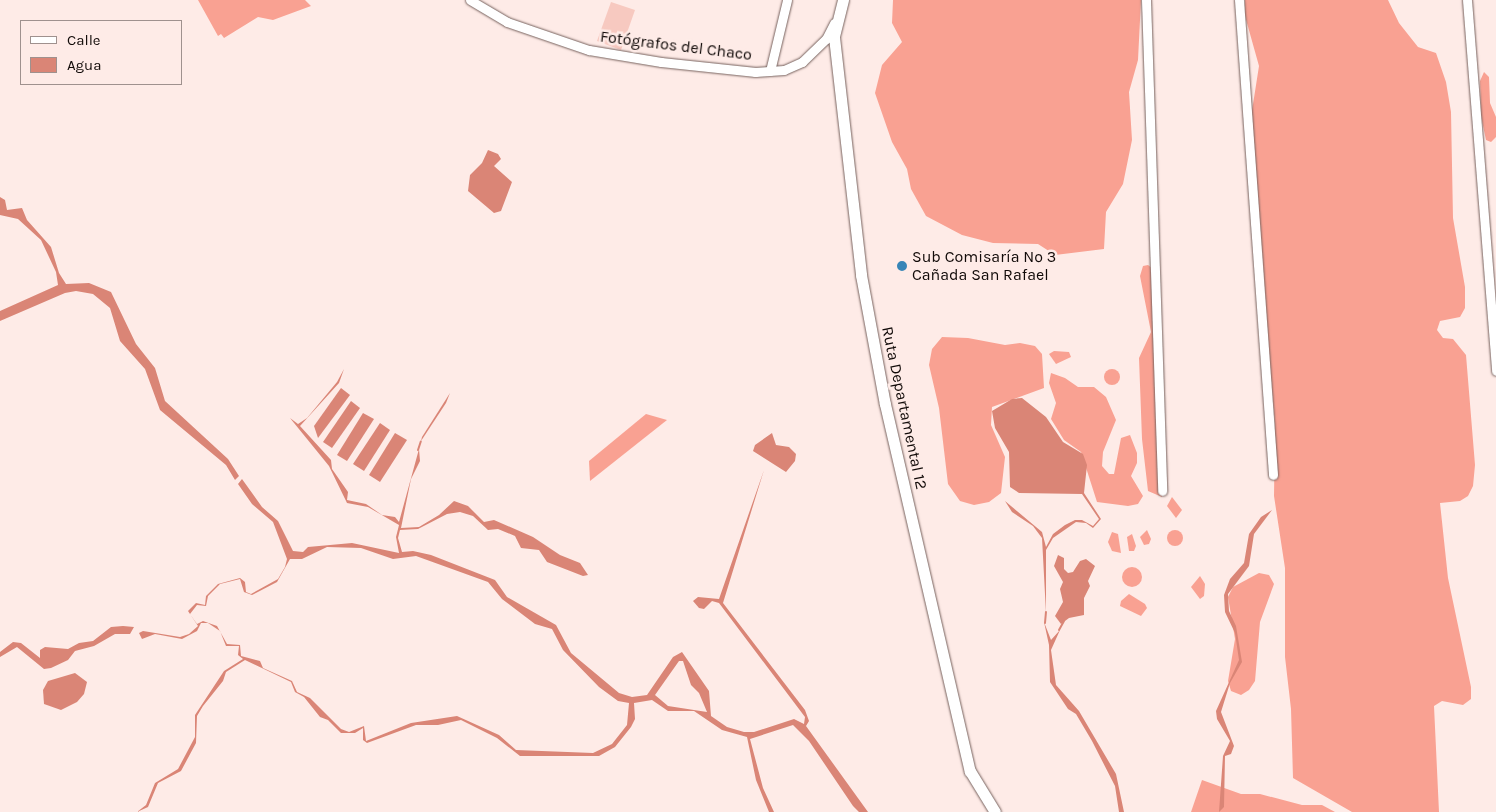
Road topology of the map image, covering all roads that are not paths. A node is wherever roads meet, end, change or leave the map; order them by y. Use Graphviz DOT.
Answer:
graph roads {
  1 [pos="470,0"];
  2 [pos="786,0"];
  3 [pos="843,0"];
  4 [pos="1146,0"];
  5 [pos="1238,0"];
  6 [pos="1467,0"];
  7 [pos="835,20"];
  8 [pos="770,72"];
  9 [pos="1496,371"];
  10 [pos="1273,475"];
  11 [pos="1162,491"];
  12 [pos="995,812"];
  1 -- 8 [label="street, Fotógrafos del Chaco"];
  2 -- 8 [label="street"];
  3 -- 7 [label="main road, Ruta Departamental 12"];
  4 -- 11 [label="street"];
  5 -- 10 [label="street"];
  6 -- 9 [label="street"];
  7 -- 8 [label="street, Fotógrafos del Chaco"];
  7 -- 12 [label="main road, Ruta Departamental 12"];
}
